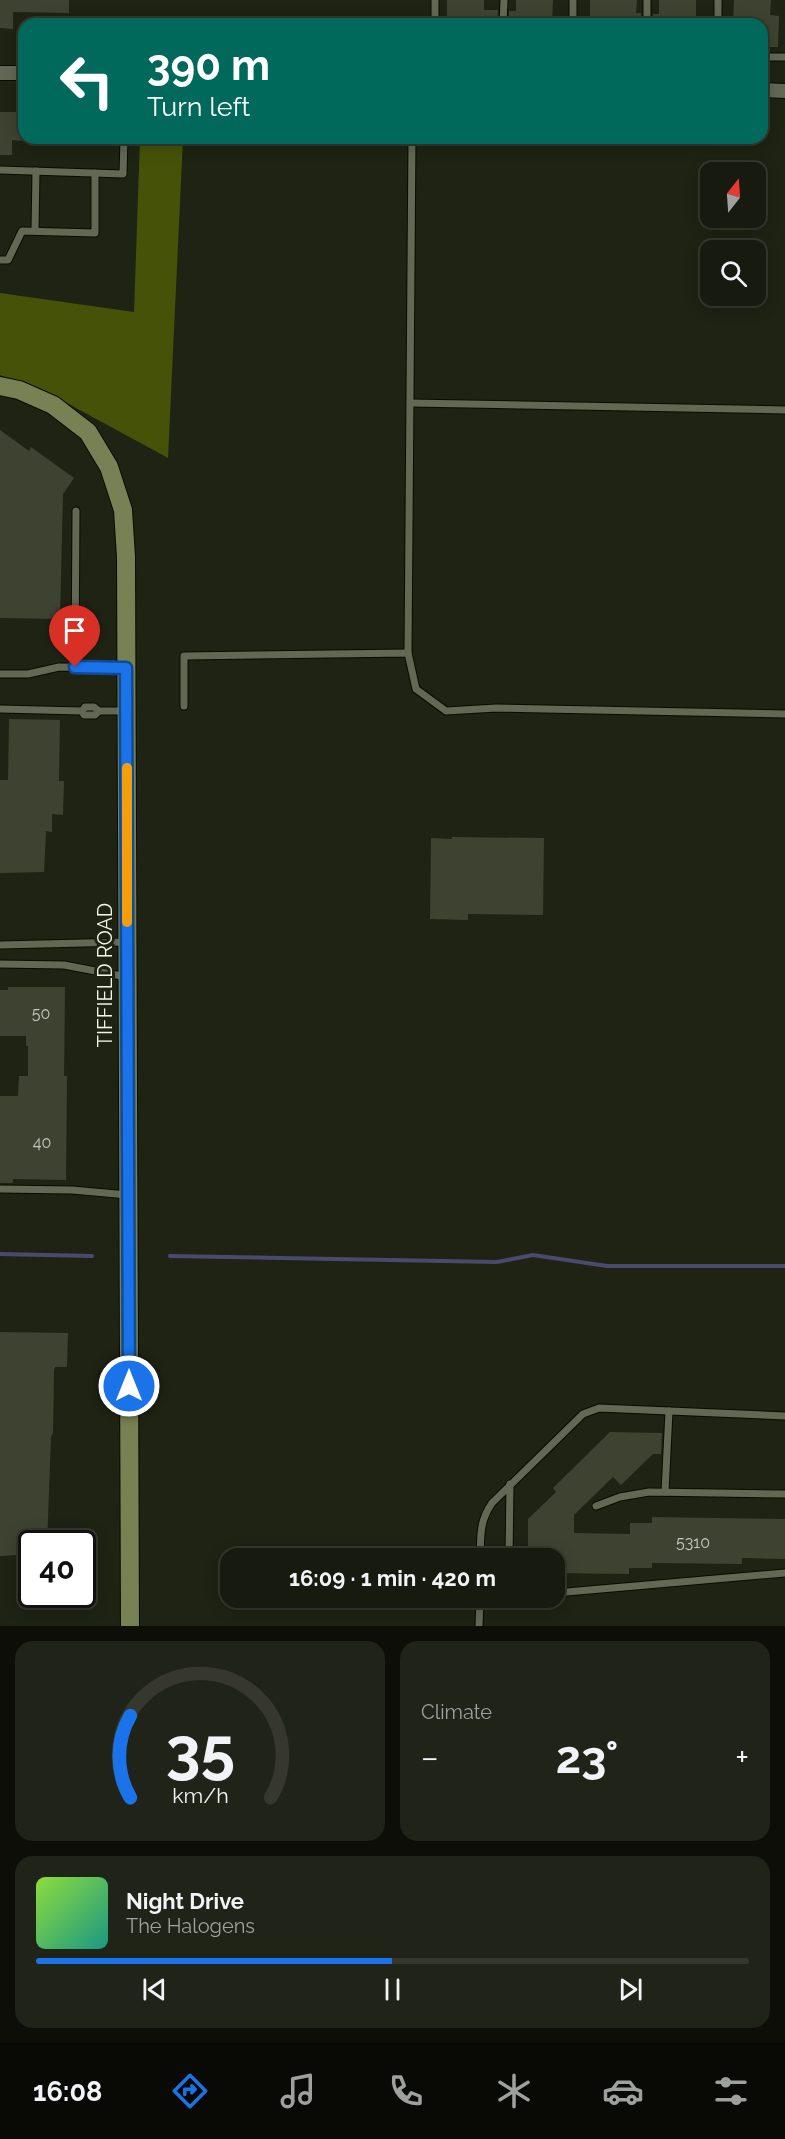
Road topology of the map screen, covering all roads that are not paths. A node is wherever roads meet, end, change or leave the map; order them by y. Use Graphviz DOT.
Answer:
graph roads {
  1 [pos="435,0"];
  2 [pos="504,0"];
  3 [pos="573,0"];
  4 [pos="647,0"];
  5 [pos="718,0"];
  6 [pos="435,18"];
  7 [pos="503,18"];
  8 [pos="573,18"];
  9 [pos="647,18"];
  10 [pos="718,18"];
  11 [pos="768,57"];
  12 [pos="785,57"];
  13 [pos="0,73"];
  14 [pos="18,73"];
  15 [pos="768,90"];
  16 [pos="785,91"];
  17 [pos="124,144"];
  18 [pos="412,144"];
  19 [pos="0,170"];
  20 [pos="36,171"];
  21 [pos="95,172"];
  22 [pos="35,231"];
  23 [pos="0,260"];
  24 [pos="0,386"];
  25 [pos="411,403"];
  26 [pos="785,410"];
  27 [pos="76,511"];
  28 [pos="408,653"];
  29 [pos="75,667"];
  30 [pos="126,668"];
  31 [pos="0,674"];
  32 [pos="184,706"];
  33 [pos="0,709"];
  34 [pos="126,711"];
  35 [pos="785,714"];
  36 [pos="127,942"];
  37 [pos="0,945"];
  38 [pos="0,964"];
  39 [pos="127,977"];
  40 [pos="0,1189"];
  41 [pos="128,1195"];
  42 [pos="669,1411"];
  43 [pos="785,1416"];
  44 [pos="510,1484"];
  45 [pos="665,1492"];
  46 [pos="785,1494"];
  47 [pos="596,1506"];
  48 [pos="480,1548"];
  49 [pos="509,1548"];
  50 [pos="785,1573"];
  51 [pos="565,1592"];
  52 [pos="480,1608"];
  53 [pos="130,1626"];
  54 [pos="479,1626"];
  1 -- 6 [label="lane"];
  2 -- 7 [label="lane"];
  3 -- 8 [label="lane"];
  4 -- 9 [label="lane"];
  5 -- 10 [label="lane"];
  11 -- 12 [label="lane"];
  13 -- 14 [label="street"];
  15 -- 16 [label="street"];
  17 -- 21 [label="lane"];
  18 -- 25 [label="lane"];
  19 -- 20 [label="lane"];
  20 -- 21 [label="lane"];
  20 -- 22 [label="lane"];
  21 -- 22 [label="lane"];
  22 -- 23 [label="lane"];
  24 -- 30 [label="street, TIFFIELD ROAD"];
  25 -- 26 [label="lane"];
  25 -- 28 [label="lane"];
  27 -- 29 [label="lane"];
  28 -- 32 [label="lane"];
  28 -- 35 [label="lane"];
  29 -- 30 [label="lane"];
  29 -- 31 [label="lane"];
  30 -- 34 [label="street, TIFFIELD ROAD"];
  33 -- 34 [label="lane"];
  34 -- 36 [label="street, TIFFIELD ROAD"];
  36 -- 37 [label="lane"];
  36 -- 39 [label="street, TIFFIELD ROAD"];
  38 -- 39 [label="lane"];
  39 -- 41 [label="street, TIFFIELD ROAD"];
  40 -- 41 [label="lane"];
  41 -- 53 [label="street, TIFFIELD ROAD"];
  42 -- 43 [label="lane"];
  42 -- 44 [label="lane"];
  42 -- 45 [label="lane"];
  44 -- 48 [label="lane"];
  44 -- 49 [label="lane"];
  45 -- 46 [label="lane"];
  45 -- 47 [label="lane"];
  50 -- 51 [label="lane"];
  52 -- 54 [label="lane"];
}
